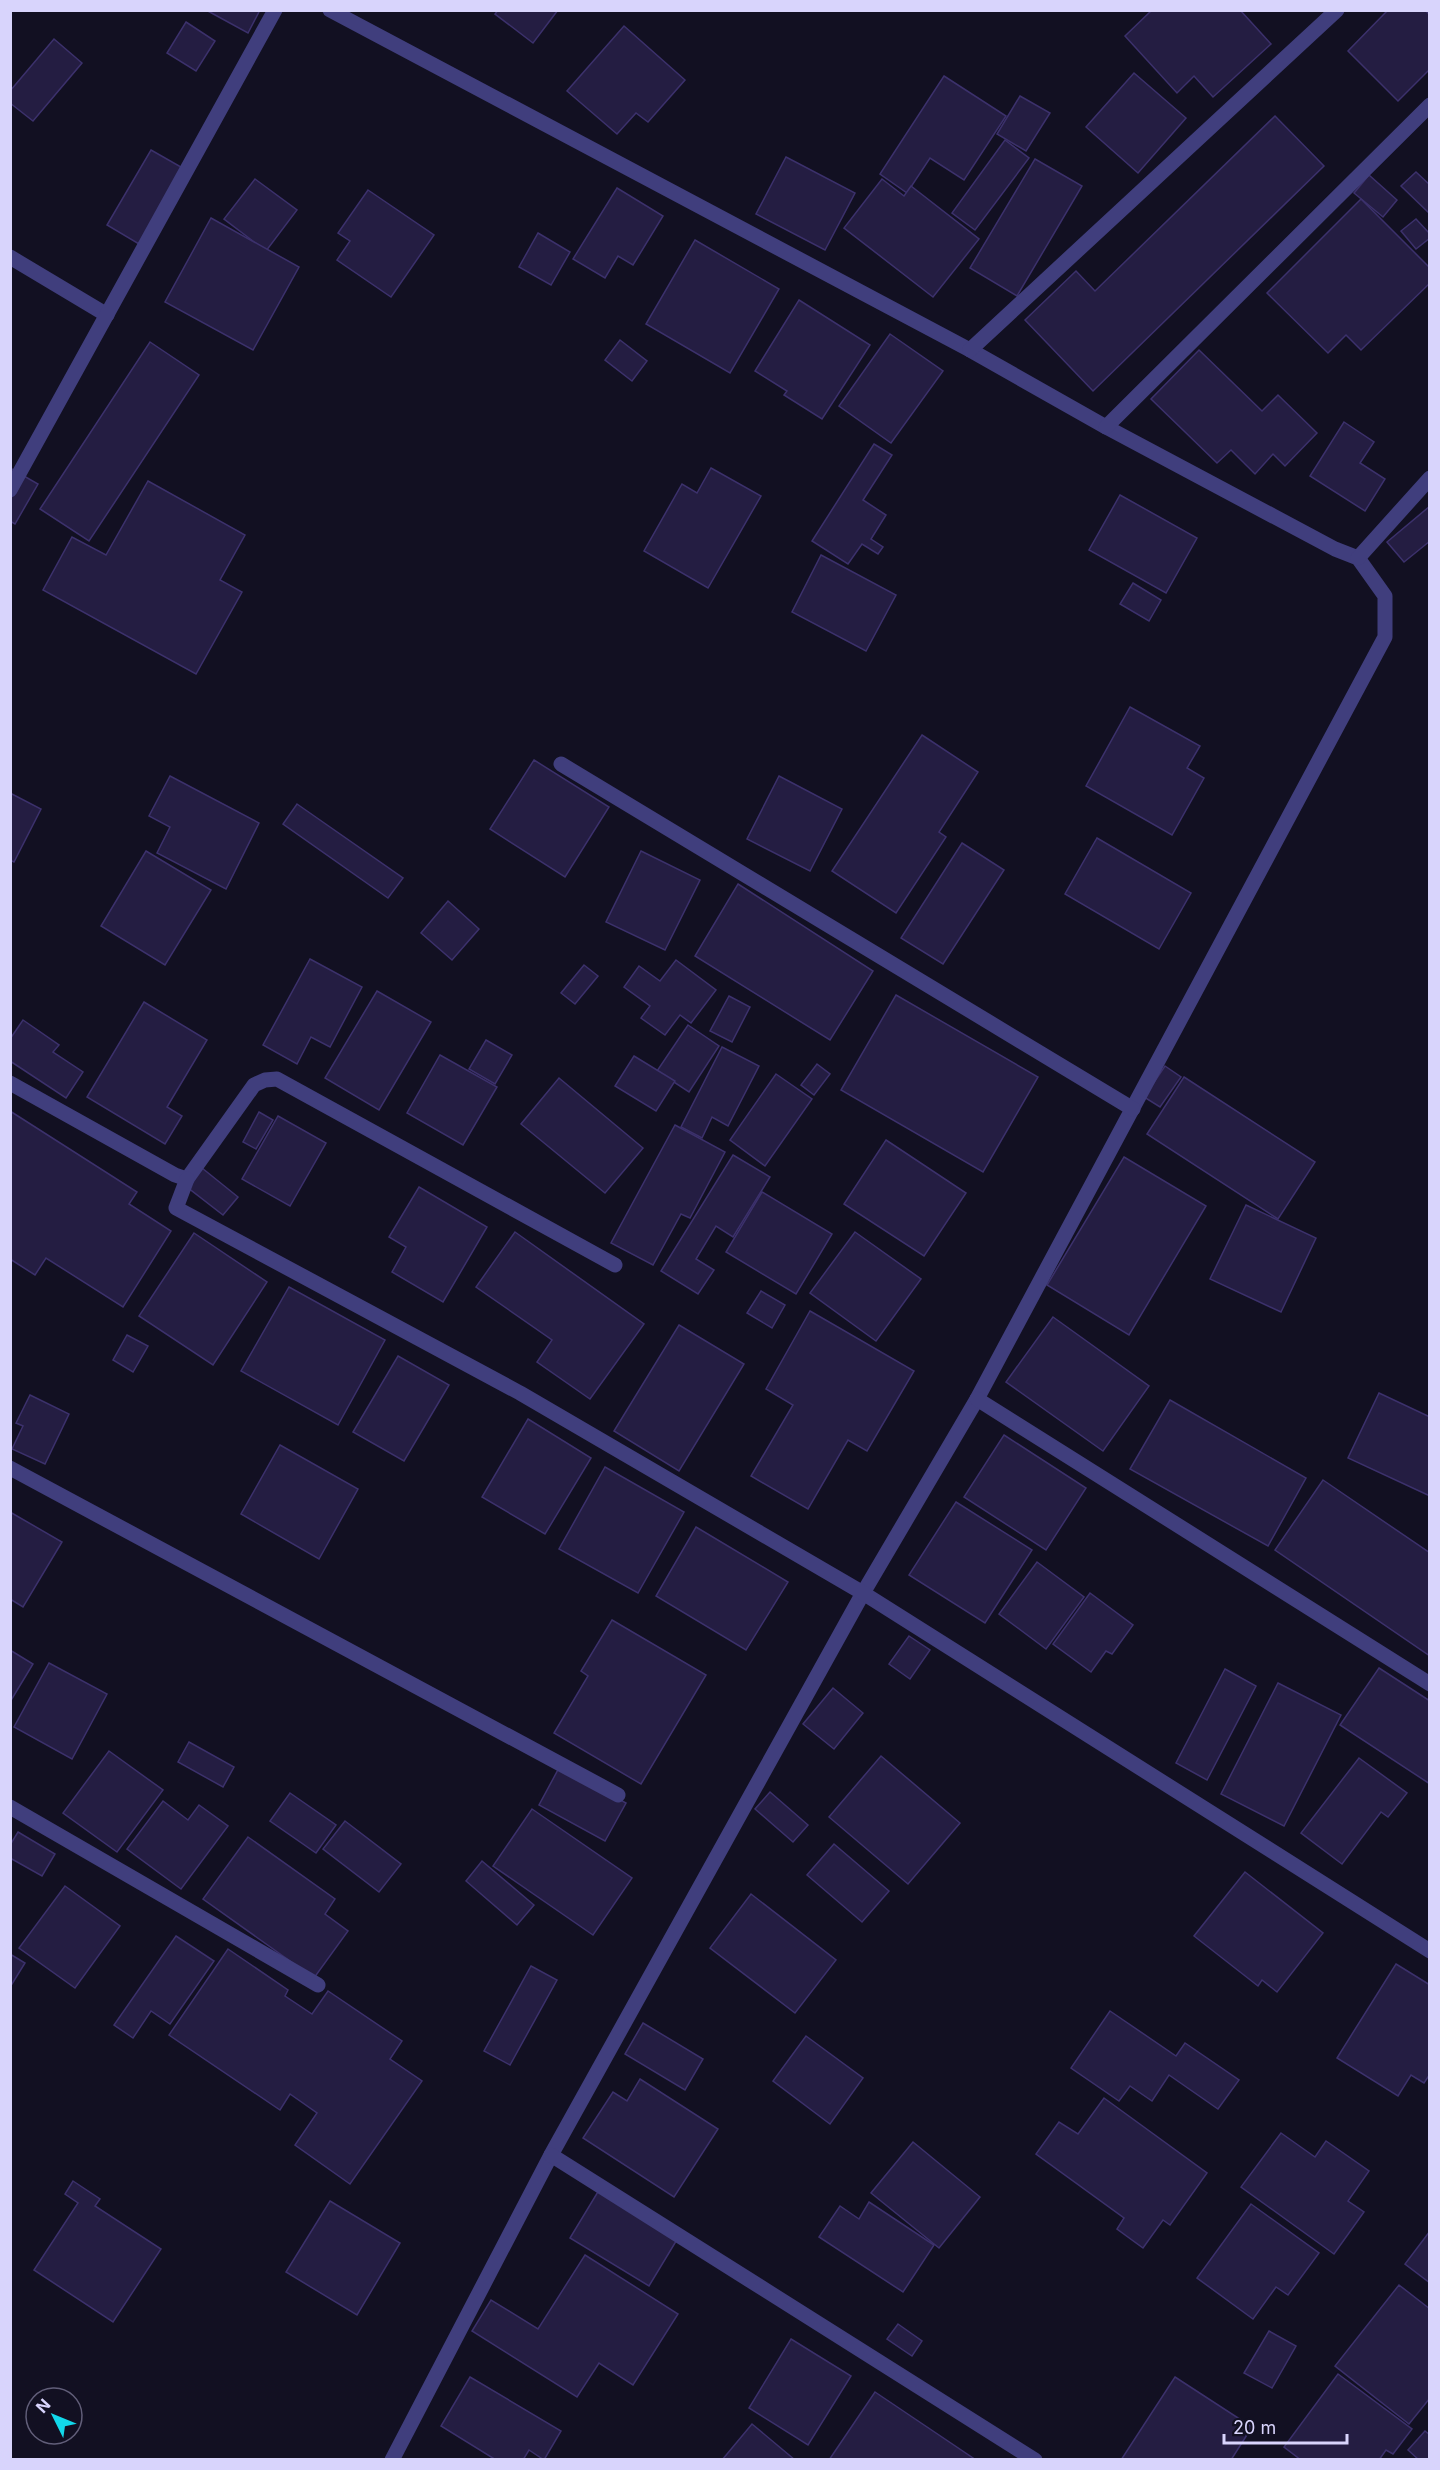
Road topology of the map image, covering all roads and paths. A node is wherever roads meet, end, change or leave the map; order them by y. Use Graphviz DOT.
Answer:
graph roads {
  1 [pos="275,10"];
  2 [pos="330,10"];
  3 [pos="1337,10"];
  4 [pos="1430,105"];
  5 [pos="10,257"];
  6 [pos="107,315"];
  7 [pos="970,350"];
  8 [pos="1106,427"];
  9 [pos="1430,478"];
  10 [pos="10,490"];
  11 [pos="1358,558"];
  12 [pos="561,764"];
  13 [pos="10,1083"];
  14 [pos="1133,1109"];
  15 [pos="187,1179"];
  16 [pos="615,1265"];
  17 [pos="977,1399"];
  18 [pos="10,1468"];
  19 [pos="863,1593"];
  20 [pos="1430,1684"];
  21 [pos="618,1795"];
  22 [pos="10,1807"];
  23 [pos="1430,1951"];
  24 [pos="318,1985"];
  25 [pos="551,2155"];
  26 [pos="392,2460"];
  27 [pos="1035,2460"];
  1 -- 6 [label="street"];
  2 -- 7 [label="street"];
  3 -- 7 [label="street"];
  4 -- 8 [label="street"];
  5 -- 6 [label="street"];
  6 -- 10 [label="street"];
  7 -- 8 [label="street"];
  8 -- 11 [label="street"];
  9 -- 11 [label="street"];
  11 -- 14 [label="street"];
  12 -- 14 [label="street"];
  13 -- 15 [label="street"];
  14 -- 17 [label="street"];
  15 -- 16 [label="street"];
  15 -- 19 [label="street"];
  17 -- 19 [label="street"];
  17 -- 20 [label="street"];
  18 -- 21 [label="street"];
  19 -- 23 [label="street"];
  19 -- 25 [label="street"];
  22 -- 24 [label="street"];
  25 -- 26 [label="street"];
  25 -- 27 [label="street"];
}
